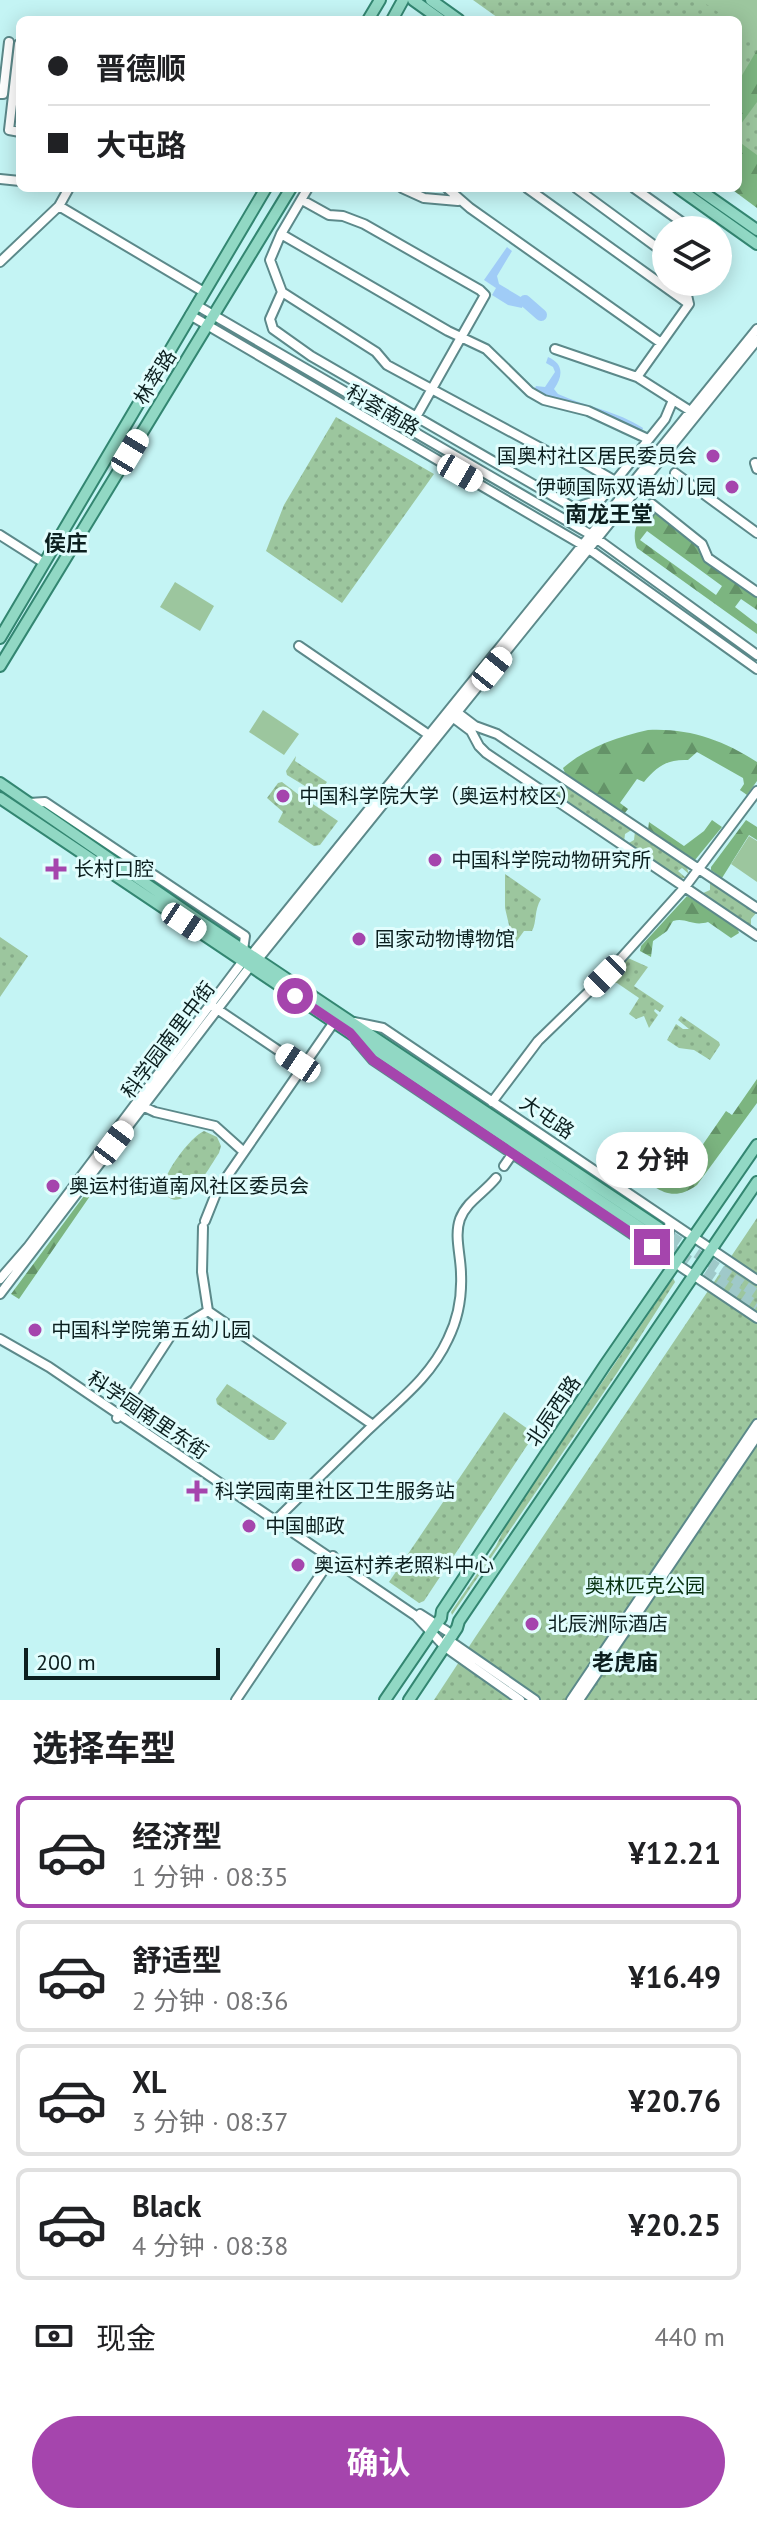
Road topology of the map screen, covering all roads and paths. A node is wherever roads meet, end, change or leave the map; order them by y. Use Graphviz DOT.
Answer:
graph roads {
  1 [pos="413,0"];
  2 [pos="431,0"];
  3 [pos="435,16"];
  4 [pos="453,16"];
  5 [pos="4,41"];
  6 [pos="16,93"];
  7 [pos="0,94"];
  8 [pos="16,131"];
  9 [pos="67,192"];
  10 [pos="264,192"];
  11 [pos="289,192"];
  12 [pos="306,192"];
  13 [pos="411,192"];
  14 [pos="451,192"];
  15 [pos="533,192"];
  16 [pos="581,192"];
  17 [pos="640,192"];
  18 [pos="684,192"];
  19 [pos="703,192"];
  20 [pos="302,200"];
  21 [pos="461,202"];
  22 [pos="59,206"];
  23 [pos="673,216"];
  24 [pos="757,230"];
  25 [pos="281,234"];
  26 [pos="652,244"];
  27 [pos="757,244"];
  28 [pos="0,262"];
  29 [pos="204,292"];
  30 [pos="282,292"];
  31 [pos="687,296"];
  32 [pos="689,304"];
  33 [pos="196,305"];
  34 [pos="190,315"];
  35 [pos="211,321"];
  36 [pos="757,329"];
  37 [pos="461,336"];
  38 [pos="177,337"];
  39 [pos="757,340"];
  40 [pos="661,343"];
  41 [pos="194,348"];
  42 [pos="555,349"];
  43 [pos="637,377"];
  44 [pos="673,400"];
  45 [pos="692,412"];
  46 [pos="416,417"];
  47 [pos="648,439"];
  48 [pos="675,473"];
  49 [pos="615,481"];
  50 [pos="649,509"];
  51 [pos="757,533"];
  52 [pos="0,535"];
  53 [pos="589,542"];
  54 [pos="44,563"];
  55 [pos="757,592"];
  56 [pos="0,638"];
  57 [pos="299,646"];
  58 [pos="757,655"];
  59 [pos="0,666"];
  60 [pos="757,669"];
  61 [pos="452,713"];
  62 [pos="497,734"];
  63 [pos="429,735"];
  64 [pos="484,751"];
  65 [pos="0,783"];
  66 [pos="757,791"];
  67 [pos="0,798"];
  68 [pos="699,870"];
  69 [pos="685,887"];
  70 [pos="757,908"];
  71 [pos="757,936"];
  72 [pos="249,960"];
  73 [pos="215,1007"];
  74 [pos="353,1021"];
  75 [pos="334,1022"];
  76 [pos="350,1033"];
  77 [pos="303,1067"];
  78 [pos="492,1102"];
  79 [pos="139,1105"];
  80 [pos="757,1145"];
  81 [pos="244,1152"];
  82 [pos="513,1153"];
  83 [pos="504,1166"];
  84 [pos="496,1178"];
  85 [pos="757,1182"];
  86 [pos="669,1221"];
  87 [pos="655,1237"];
  88 [pos="693,1237"];
  89 [pos="711,1250"];
  90 [pos="675,1263"];
  91 [pos="694,1275"];
  92 [pos="0,1279"];
  93 [pos="757,1280"];
  94 [pos="0,1292"];
  95 [pos="208,1311"];
  96 [pos="757,1318"];
  97 [pos="0,1339"];
  98 [pos="118,1415"];
  99 [pos="757,1424"];
  100 [pos="373,1425"];
  101 [pos="757,1436"];
  102 [pos="275,1521"];
  103 [pos="331,1559"];
  104 [pos="434,1628"];
  105 [pos="449,1641"];
  106 [pos="236,1700"];
  107 [pos="385,1700"];
  108 [pos="409,1700"];
  109 [pos="520,1700"];
  110 [pos="535,1700"];
  111 [pos="571,1700"];
  112 [pos="579,1700"];
  1 -- 3 [label="main road"];
  2 -- 4 [label="main road"];
  5 -- 7 [label="street"];
  6 -- 8 [label="street"];
  9 -- 22 [label="street"];
  10 -- 29 [label="main road, 林萃路"];
  11 -- 35 [label="main road, 林萃路"];
  12 -- 20 [label="street"];
  13 -- 21 [label="street"];
  14 -- 21 [label="street"];
  15 -- 32 [label="street"];
  16 -- 26 [label="street"];
  17 -- 23 [label="street"];
  18 -- 27 [label="main road"];
  19 -- 24 [label="main road"];
  20 -- 25 [label="street"];
  20 -- 37 [label="street"];
  21 -- 40 [label="street"];
  22 -- 28 [label="street"];
  22 -- 29 [label="street"];
  25 -- 30 [label="street"];
  25 -- 37 [label="street"];
  29 -- 33 [label="main road, 林萃路"];
  30 -- 46 [label="street"];
  30 -- 49 [label="street"];
  31 -- 32 [label="street"];
  32 -- 40 [label="street"];
  33 -- 34 [label="main road, 林萃路"];
  33 -- 35 [label="street, 科荟南路"];
  34 -- 35 [label="street, 科荟南路"];
  34 -- 38 [label="main road, 林萃路"];
  35 -- 41 [label="main road, 林萃路"];
  35 -- 53 [label="street, 科荟南路"];
  36 -- 45 [label="street"];
  37 -- 46 [label="street"];
  37 -- 47 [label="street"];
  38 -- 41 [label="main road"];
  38 -- 54 [label="main road, 林萃路"];
  39 -- 53 [label="street"];
  40 -- 43 [label="street"];
  41 -- 59 [label="main road, 林萃路"];
  42 -- 43 [label="street"];
  43 -- 44 [label="street"];
  44 -- 45 [label="street"];
  44 -- 47 [label="street"];
  45 -- 53 [label="street"];
  46 -- 49 [label="street"];
  47 -- 49 [label="street"];
  48 -- 51 [label="street"];
  50 -- 55 [label="street"];
  52 -- 54 [label="street"];
  53 -- 58 [label="street, 科荟南路"];
  53 -- 60 [label="street, 科荟南路"];
  53 -- 61 [label="street"];
  54 -- 56 [label="main road, 林萃路"];
  57 -- 63 [label="street"];
  61 -- 62 [label="street"];
  61 -- 63 [label="street"];
  61 -- 64 [label="street"];
  61 -- 72 [label="street"];
  62 -- 64 [label="street"];
  62 -- 68 [label="street"];
  63 -- 72 [label="street"];
  64 -- 69 [label="street"];
  65 -- 72 [label="main road, 大屯路"];
  66 -- 68 [label="street"];
  67 -- 72 [label="main road, 大屯路"];
  68 -- 69 [label="street"];
  68 -- 70 [label="street"];
  69 -- 71 [label="street"];
  69 -- 78 [label="street"];
  72 -- 73 [label="street, 科学园南里中街"];
  72 -- 74 [label="main road, 大屯路"];
  72 -- 75 [label="main road, 大屯路"];
  72 -- 79 [label="street"];
  73 -- 77 [label="street"];
  73 -- 79 [label="street, 科学园南里中街"];
  74 -- 78 [label="street, 大屯路"];
  74 -- 87 [label="main road, 大屯路"];
  75 -- 76 [label="main road, 大屯路"];
  75 -- 77 [label="street"];
  76 -- 82 [label="street, 大屯路"];
  76 -- 87 [label="main road, 大屯路"];
  77 -- 81 [label="street"];
  78 -- 86 [label="street, 大屯路"];
  79 -- 81 [label="street"];
  79 -- 92 [label="street"];
  79 -- 94 [label="street, 科学园南里中街"];
  80 -- 88 [label="main road, 北辰西路"];
  81 -- 95 [label="street"];
  82 -- 83 [label="street"];
  82 -- 87 [label="street, 大屯路"];
  84 -- 100 [label="street"];
  85 -- 89 [label="main road, 北辰西路"];
  86 -- 87 [label="street"];
  86 -- 88 [label="street, 大屯路"];
  87 -- 90 [label="street, 大屯路"];
  88 -- 89 [label="street, 大屯路"];
  88 -- 90 [label="main road, 北辰西路"];
  89 -- 91 [label="main road, 北辰西路"];
  89 -- 93 [label="street, 大屯路"];
  90 -- 91 [label="street, 大屯路"];
  90 -- 104 [label="main road, 北辰西路"];
  91 -- 96 [label="street, 大屯路"];
  91 -- 105 [label="main road, 北辰西路"];
  95 -- 98 [label="street"];
  95 -- 100 [label="street"];
  97 -- 98 [label="street, 科学园南里东街"];
  98 -- 102 [label="street, 科学园南里东街"];
  99 -- 111 [label="street"];
  100 -- 102 [label="street"];
  101 -- 112 [label="street"];
  102 -- 103 [label="street, 科学园南里东街"];
  103 -- 104 [label="street, 科学园南里东街"];
  103 -- 106 [label="street"];
  104 -- 105 [label="street"];
  104 -- 105 [label="street"];
  104 -- 107 [label="main road, 北辰西路"];
  105 -- 108 [label="main road, 北辰西路"];
  105 -- 109 [label="street"];
  105 -- 110 [label="street"];
}
